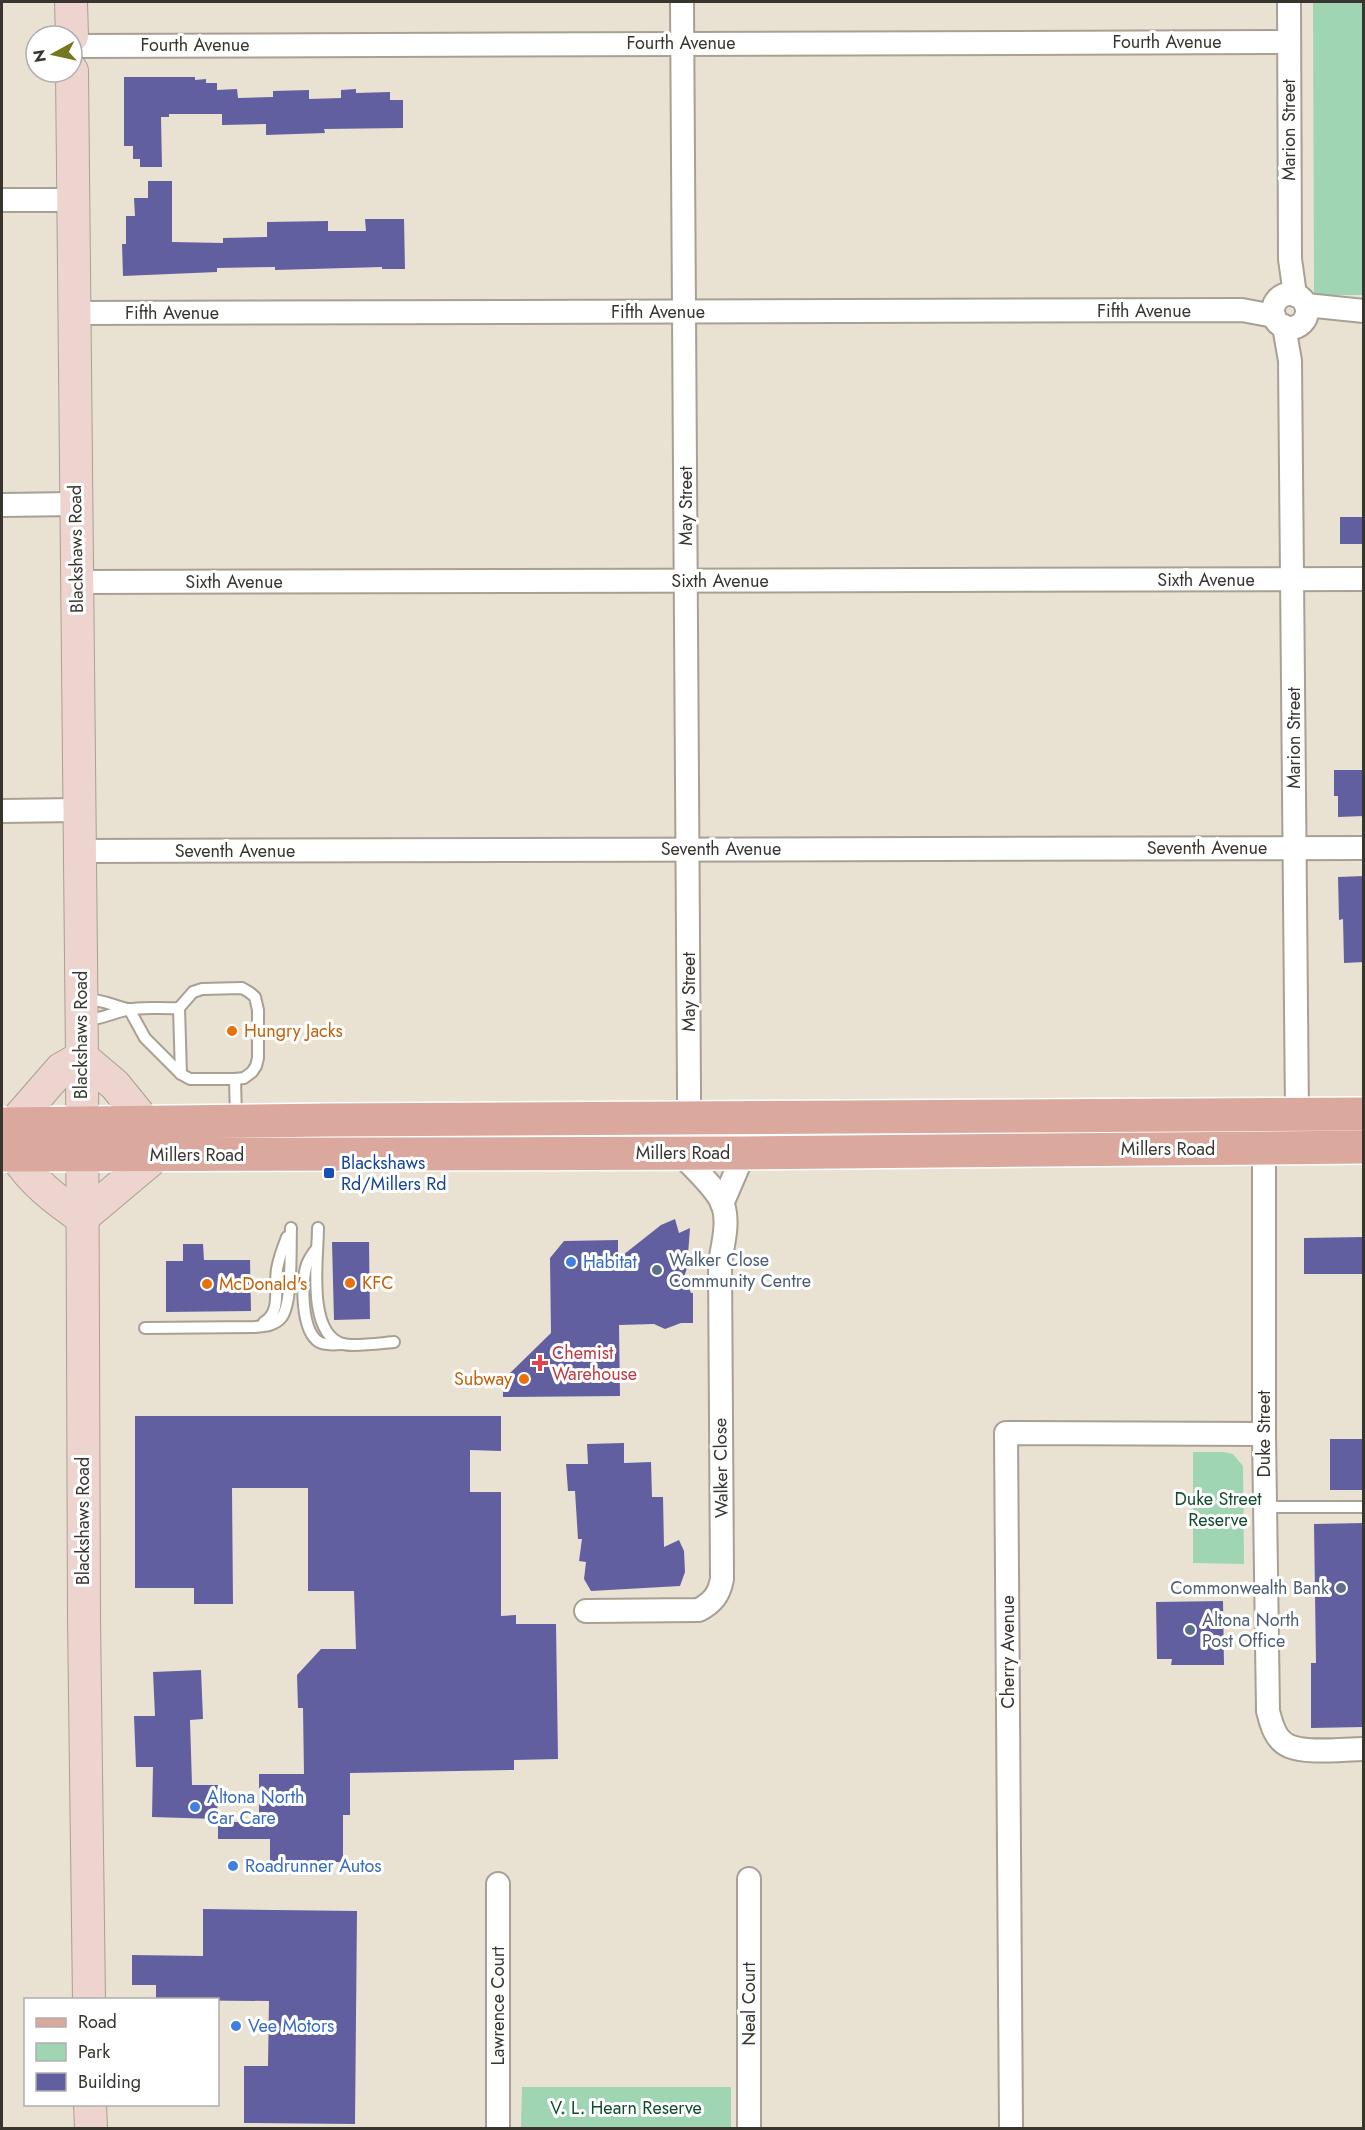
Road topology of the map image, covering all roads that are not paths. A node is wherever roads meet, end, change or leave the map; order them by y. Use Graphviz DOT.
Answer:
graph roads {
  1 [pos="71,2"];
  2 [pos="682,2"];
  3 [pos="1288,2"];
  4 [pos="72,24"];
  5 [pos="1289,42"];
  6 [pos="682,43"];
  7 [pos="84,46"];
  8 [pos="72,84"];
  9 [pos="73,200"];
  10 [pos="2,201"];
  11 [pos="1290,311"];
  12 [pos="1356,311"];
  13 [pos="684,312"];
  14 [pos="74,313"];
  15 [pos="76,504"];
  16 [pos="2,505"];
  17 [pos="1293,579"];
  18 [pos="1364,579"];
  19 [pos="687,581"];
  20 [pos="76,582"];
  21 [pos="78,810"];
  22 [pos="2,811"];
  23 [pos="1294,848"];
  24 [pos="1364,848"];
  25 [pos="689,849"];
  26 [pos="79,851"];
  27 [pos="179,1008"];
  28 [pos="129,1009"];
  29 [pos="81,1010"];
  30 [pos="82,1057"];
  31 [pos="181,1074"];
  32 [pos="235,1079"];
  33 [pos="1297,1114"];
  34 [pos="1364,1114"];
  35 [pos="689,1119"];
  36 [pos="236,1121"];
  37 [pos="146,1122"];
  38 [pos="82,1138"];
  39 [pos="8,1139"];
  40 [pos="1364,1147"];
  41 [pos="1264,1148"];
  42 [pos="692,1153"];
  43 [pos="744,1153"];
  44 [pos="157,1155"];
  45 [pos="723,1204"];
  46 [pos="82,1218"];
  47 [pos="291,1228"];
  48 [pos="318,1228"];
  49 [pos="145,1328"];
  50 [pos="394,1342"];
  51 [pos="1264,1434"];
  52 [pos="1265,1507"];
  53 [pos="1364,1507"];
  54 [pos="586,1611"];
  55 [pos="1364,1749"];
  56 [pos="749,1879"];
  57 [pos="498,1884"];
  58 [pos="89,1998"];
  59 [pos="90,2106"];
  60 [pos="91,2128"];
  61 [pos="498,2128"];
  62 [pos="749,2128"];
  63 [pos="1011,2128"];
  1 -- 4 [label="main road"];
  2 -- 6 [label="street, May Street"];
  3 -- 5 [label="street, Marion Street"];
  5 -- 6 [label="street, Fourth Avenue"];
  5 -- 11 [label="street, Marion Street"];
  6 -- 7 [label="street, Fourth Avenue"];
  6 -- 13 [label="street, May Street"];
  8 -- 9 [label="main road, Blackshaws Road"];
  9 -- 10 [label="street"];
  9 -- 14 [label="main road, Blackshaws Road"];
  11 -- 12 [label="street, Fifth Avenue"];
  11 -- 13 [label="street, Fifth Avenue"];
  11 -- 17 [label="street, Marion Street"];
  13 -- 14 [label="street, Fifth Avenue"];
  13 -- 19 [label="street, May Street"];
  14 -- 15 [label="main road, Blackshaws Road"];
  15 -- 16 [label="street"];
  15 -- 20 [label="main road, Blackshaws Road"];
  17 -- 18 [label="street, Sixth Avenue"];
  17 -- 19 [label="street, Sixth Avenue"];
  17 -- 23 [label="street, Marion Street"];
  19 -- 20 [label="street, Sixth Avenue"];
  19 -- 25 [label="street, May Street"];
  20 -- 21 [label="main road, Blackshaws Road"];
  21 -- 22 [label="street"];
  21 -- 26 [label="main road, Blackshaws Road"];
  23 -- 24 [label="street, Seventh Avenue"];
  23 -- 25 [label="street, Seventh Avenue"];
  23 -- 33 [label="street, Marion Street"];
  25 -- 26 [label="street, Seventh Avenue"];
  25 -- 35 [label="street, May Street"];
  26 -- 29 [label="main road, Blackshaws Road"];
  27 -- 28 [label="lane"];
  27 -- 31 [label="lane"];
  27 -- 32 [label="lane"];
  28 -- 29 [label="lane"];
  28 -- 29 [label="lane"];
  28 -- 31 [label="lane"];
  29 -- 30 [label="main road, Blackshaws Road"];
  30 -- 37 [label="main road"];
  30 -- 38 [label="main road, Blackshaws Road"];
  30 -- 39 [label="main road"];
  31 -- 32 [label="lane"];
  32 -- 36 [label="lane"];
  33 -- 34 [label="main road, Millers Road"];
  33 -- 35 [label="main road, Millers Road"];
  35 -- 36 [label="main road, Millers Road"];
  35 -- 42 [label="street, May Street"];
  36 -- 37 [label="main road, Millers Road"];
  37 -- 38 [label="main road, Millers Road"];
  38 -- 39 [label="main road, Millers Road"];
  38 -- 44 [label="main road, Millers Road"];
  38 -- 46 [label="main road, Blackshaws Road"];
  39 -- 46 [label="main road"];
  40 -- 41 [label="main road, Millers Road"];
  41 -- 43 [label="main road, Millers Road"];
  41 -- 51 [label="street, Duke Street"];
  42 -- 43 [label="main road, Millers Road"];
  42 -- 44 [label="main road, Millers Road"];
  42 -- 45 [label="street"];
  43 -- 45 [label="street, Walker Close"];
  44 -- 46 [label="main road"];
  45 -- 54 [label="street, Walker Close"];
  46 -- 58 [label="main road, Blackshaws Road"];
  47 -- 49 [label="lane"];
  48 -- 50 [label="lane"];
  51 -- 52 [label="street, Duke Street"];
  51 -- 63 [label="street, Cherry Avenue"];
  52 -- 53 [label="lane"];
  52 -- 55 [label="street, Duke Street"];
  56 -- 62 [label="street, Neal Court"];
  57 -- 61 [label="street, Lawrence Court"];
  59 -- 60 [label="main road"];
}
